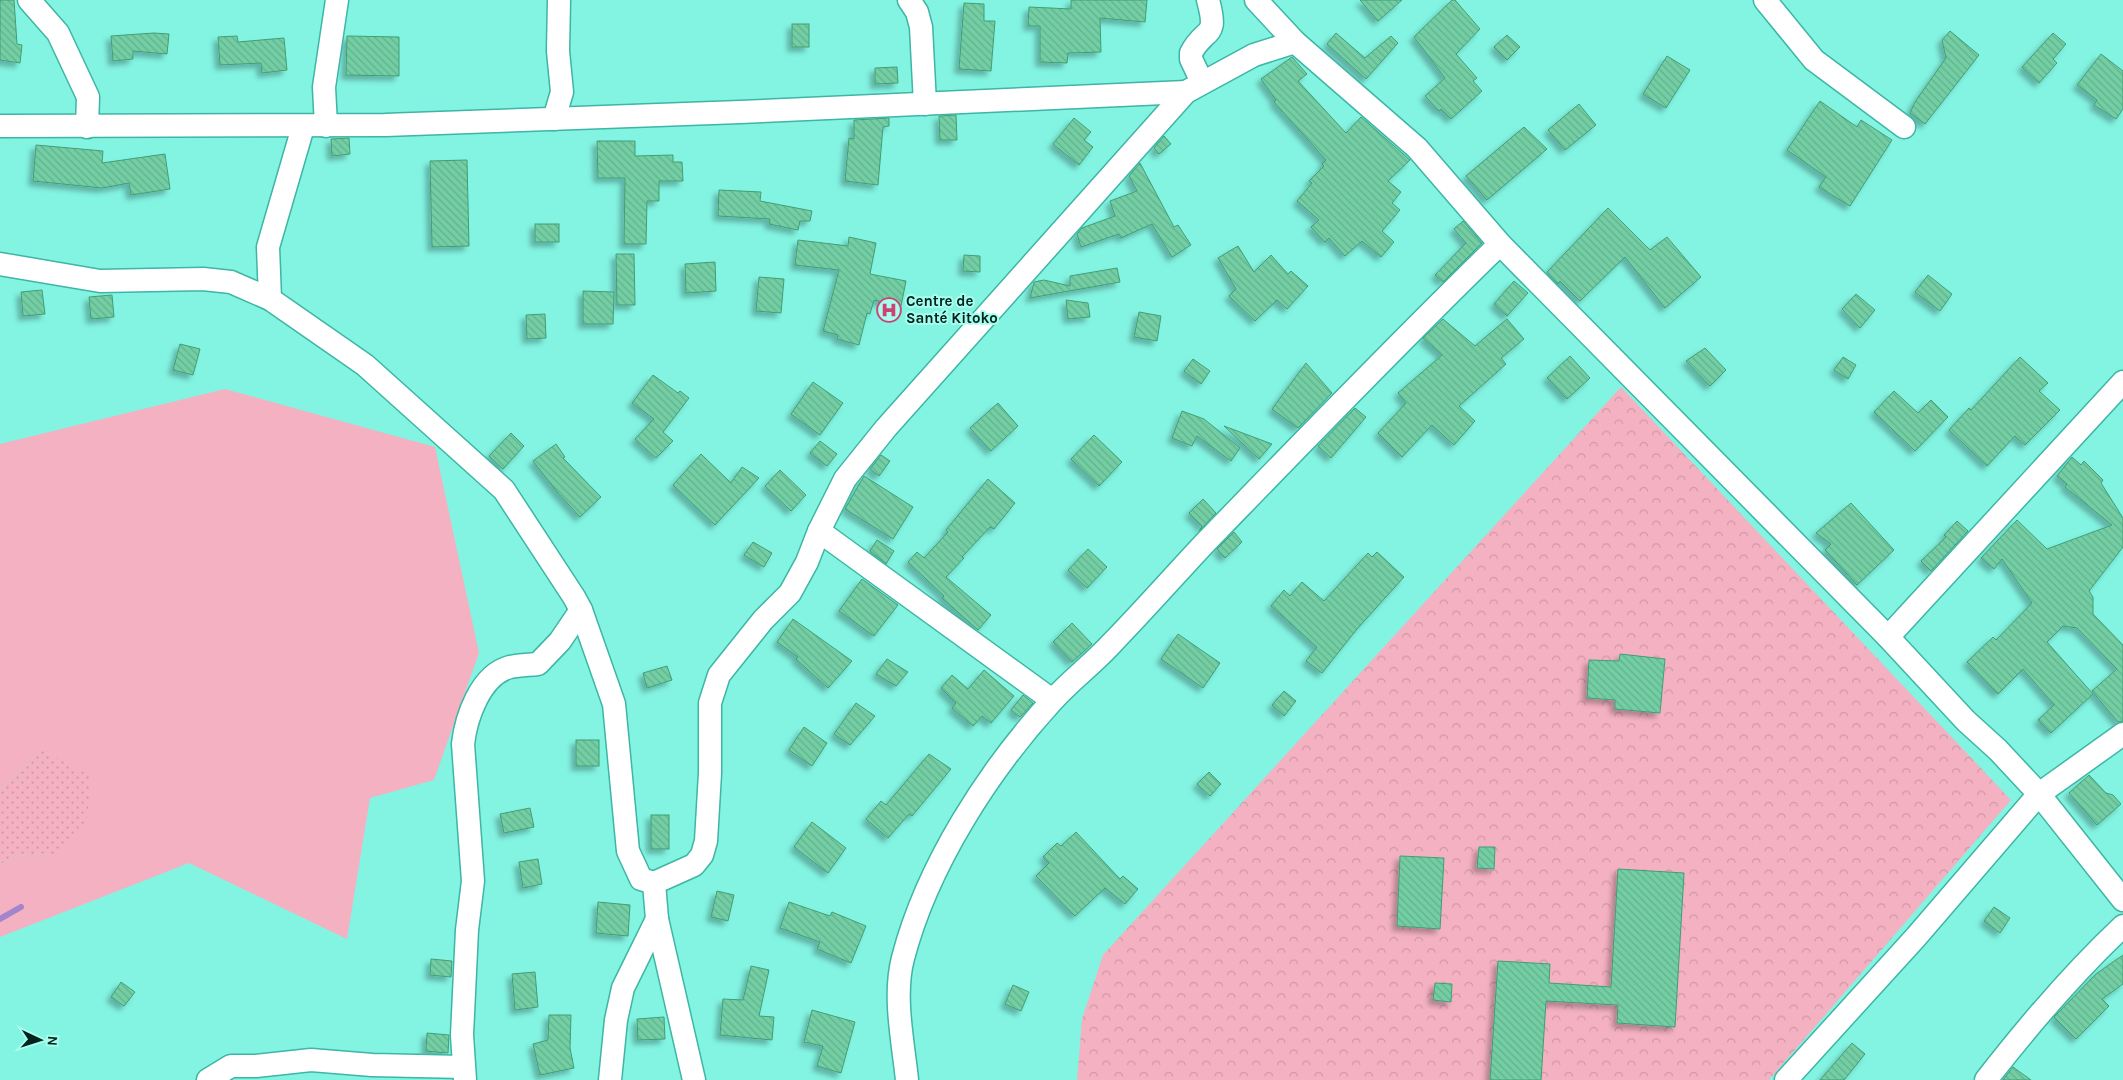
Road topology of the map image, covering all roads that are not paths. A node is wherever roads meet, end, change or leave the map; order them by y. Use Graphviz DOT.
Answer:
graph roads {
  1 [pos="29,0"];
  2 [pos="337,0"];
  3 [pos="558,0"];
  4 [pos="909,0"];
  5 [pos="1208,0"];
  6 [pos="1256,0"];
  7 [pos="1765,0"];
  8 [pos="1295,42"];
  9 [pos="1194,87"];
  10 [pos="925,104"];
  11 [pos="554,120"];
  12 [pos="0,126"];
  13 [pos="326,126"];
  14 [pos="87,127"];
  15 [pos="303,127"];
  16 [pos="1904,127"];
  17 [pos="1500,244"];
  18 [pos="0,264"];
  19 [pos="270,299"];
  20 [pos="2123,382"];
  21 [pos="819,531"];
  22 [pos="581,610"];
  23 [pos="1888,637"];
  24 [pos="1052,700"];
  25 [pos="2123,734"];
  26 [pos="2039,794"];
  27 [pos="654,883"];
  28 [pos="2123,900"];
  29 [pos="657,919"];
  30 [pos="2123,926"];
  31 [pos="288,1070"];
  32 [pos="464,1073"];
  33 [pos="208,1080"];
  34 [pos="610,1080"];
  35 [pos="694,1080"];
  36 [pos="907,1080"];
  37 [pos="1786,1080"];
  38 [pos="1986,1080"];
  1 -- 14 [label="street"];
  2 -- 13 [label="street"];
  3 -- 11 [label="street"];
  4 -- 10 [label="street"];
  5 -- 9 [label="street"];
  6 -- 8 [label="street"];
  7 -- 16 [label="street"];
  8 -- 9 [label="street"];
  8 -- 17 [label="street"];
  9 -- 10 [label="street"];
  9 -- 21 [label="street"];
  10 -- 11 [label="street"];
  11 -- 13 [label="street"];
  12 -- 14 [label="street"];
  13 -- 15 [label="street"];
  14 -- 15 [label="street"];
  15 -- 19 [label="street"];
  17 -- 23 [label="street"];
  17 -- 24 [label="street"];
  18 -- 19 [label="street"];
  19 -- 22 [label="street"];
  20 -- 23 [label="street"];
  21 -- 24 [label="street"];
  21 -- 27 [label="street"];
  22 -- 27 [label="street"];
  22 -- 32 [label="street"];
  23 -- 26 [label="street"];
  24 -- 36 [label="street"];
  25 -- 26 [label="street"];
  26 -- 28 [label="street"];
  26 -- 37 [label="street"];
  27 -- 29 [label="street"];
  29 -- 34 [label="street"];
  29 -- 35 [label="street"];
  30 -- 38 [label="street"];
  31 -- 32 [label="street"];
  31 -- 33 [label="street"];
}
